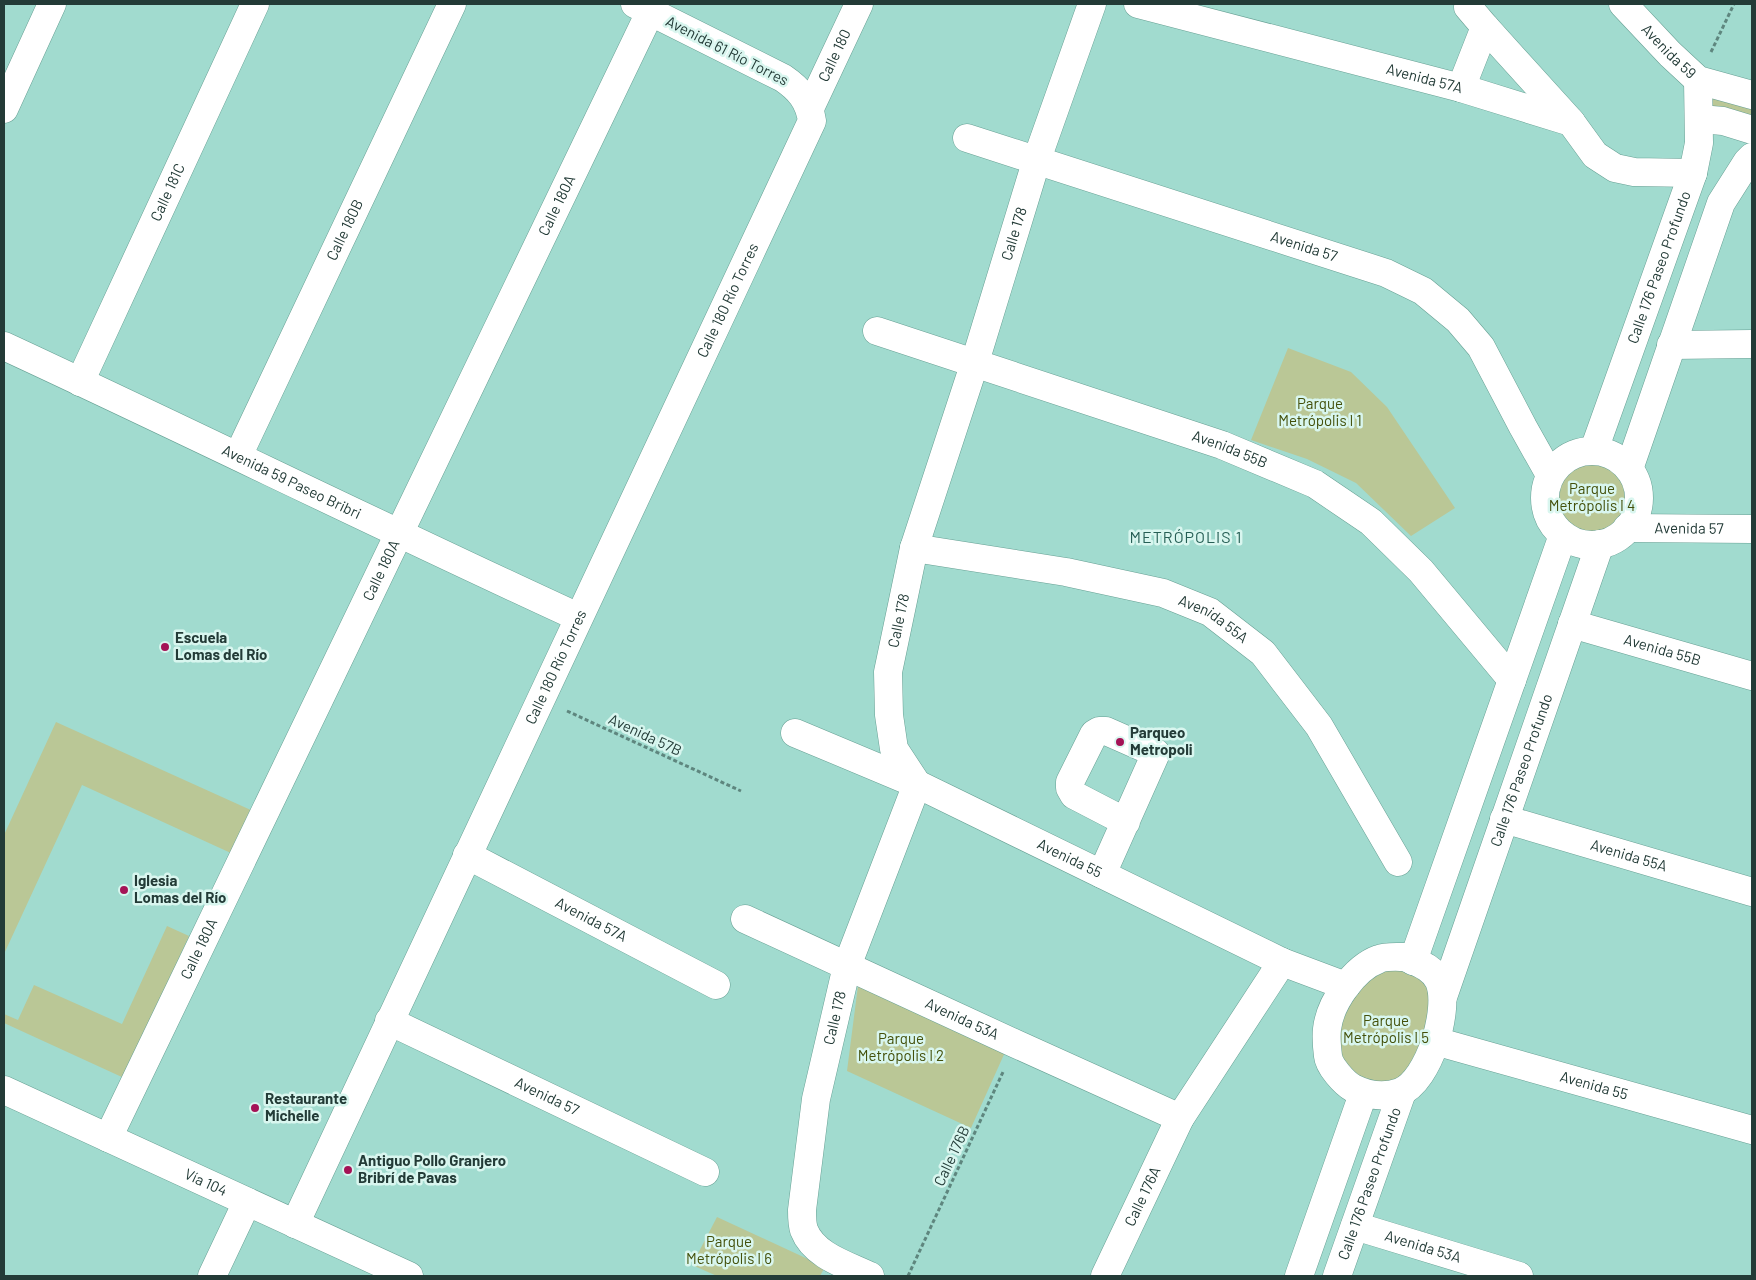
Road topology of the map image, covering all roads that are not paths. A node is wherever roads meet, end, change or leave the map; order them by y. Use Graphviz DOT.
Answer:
graph roads {
  1 [pos="52,4"];
  2 [pos="255,4"];
  3 [pos="452,4"];
  4 [pos="859,4"];
  5 [pos="1092,4"];
  6 [pos="1138,4"];
  7 [pos="1623,4"];
  8 [pos="646,6"];
  9 [pos="1698,80"];
  10 [pos="1461,88"];
  11 [pos="1752,95"];
  12 [pos="810,108"];
  13 [pos="4,109"];
  14 [pos="1700,120"];
  15 [pos="1571,122"];
  16 [pos="1752,130"];
  17 [pos="967,138"];
  18 [pos="1752,157"];
  19 [pos="1037,159"];
  20 [pos="1693,173"];
  21 [pos="877,331"];
  22 [pos="1752,344"];
  23 [pos="1671,345"];
  24 [pos="4,346"];
  25 [pos="975,362"];
  26 [pos="80,382"];
  27 [pos="1594,450"];
  28 [pos="238,456"];
  29 [pos="1629,468"];
  30 [pos="1550,475"];
  31 [pos="1627,528"];
  32 [pos="1752,529"];
  33 [pos="398,535"];
  34 [pos="1563,535"];
  35 [pos="1600,544"];
  36 [pos="914,548"];
  37 [pos="578,617"];
  38 [pos="1572,624"];
  39 [pos="1752,676"];
  40 [pos="1512,680"];
  41 [pos="795,733"];
  42 [pos="916,784"];
  43 [pos="1504,819"];
  44 [pos="1126,822"];
  45 [pos="467,855"];
  46 [pos="1398,862"];
  47 [pos="1102,874"];
  48 [pos="1752,892"];
  49 [pos="745,919"];
  50 [pos="1413,961"];
  51 [pos="1282,962"];
  52 [pos="847,966"];
  53 [pos="716,985"];
  54 [pos="1346,986"];
  55 [pos="1443,997"];
  56 [pos="389,1021"];
  57 [pos="1435,1040"];
  58 [pos="4,1090"];
  59 [pos="1402,1092"];
  60 [pos="1363,1094"];
  61 [pos="1180,1118"];
  62 [pos="1752,1130"];
  63 [pos="108,1138"];
  64 [pos="705,1172"];
  65 [pos="247,1202"];
  66 [pos="295,1224"];
  67 [pos="1355,1226"];
  68 [pos="834,1268"];
  69 [pos="212,1276"];
  70 [pos="409,1276"];
  71 [pos="870,1276"];
  72 [pos="1105,1276"];
  73 [pos="1299,1276"];
  74 [pos="1337,1276"];
  75 [pos="1519,1276"];
  1 -- 13 [label="street"];
  2 -- 26 [label="street, Calle 181C"];
  3 -- 28 [label="street, Calle 180B"];
  4 -- 12 [label="street, Calle 180"];
  5 -- 19 [label="street, Calle 178"];
  6 -- 10 [label="street, Avenida 57A"];
  7 -- 9 [label="street, Avenida 59"];
  8 -- 12 [label="street, Avenida 61 Río Torres"];
  8 -- 33 [label="street, Calle 180A"];
  9 -- 11 [label="street, Avenida 59"];
  9 -- 14 [label="street, Calle 176 Paseo Profundo"];
  10 -- 15 [label="street, Avenida 57A"];
  10 -- 15 [label="street"];
  12 -- 37 [label="street, Calle 180 Río Torres"];
  14 -- 16 [label="street"];
  14 -- 20 [label="street, Calle 176 Paseo Profundo"];
  15 -- 20 [label="street"];
  17 -- 19 [label="street, Avenida 57"];
  18 -- 23 [label="street"];
  19 -- 25 [label="street, Calle 178"];
  19 -- 30 [label="street, Avenida 57"];
  20 -- 27 [label="street, Calle 176 Paseo Profundo"];
  21 -- 25 [label="street, Avenida 55B"];
  22 -- 23 [label="street"];
  23 -- 29 [label="street"];
  24 -- 26 [label="street, Avenida 59 Paseo Bribri"];
  25 -- 36 [label="street, Calle 178"];
  25 -- 40 [label="street, Avenida 55B"];
  26 -- 28 [label="street, Avenida 59 Paseo Bribri"];
  27 -- 29 [label="street"];
  27 -- 30 [label="street"];
  28 -- 33 [label="street, Avenida 59 Paseo Bribri"];
  29 -- 31 [label="street"];
  30 -- 34 [label="street"];
  31 -- 32 [label="street, Avenida 57"];
  31 -- 35 [label="street"];
  33 -- 37 [label="street, Avenida 59 Paseo Bribri"];
  33 -- 63 [label="street, Calle 180A"];
  34 -- 35 [label="street"];
  34 -- 40 [label="street"];
  35 -- 38 [label="street, Calle 176 Paseo Profundo"];
  36 -- 42 [label="street, Calle 178"];
  36 -- 46 [label="street, Avenida 55A"];
  37 -- 45 [label="street, Calle 180 Río Torres"];
  38 -- 39 [label="street, Avenida 55B"];
  38 -- 43 [label="street, Calle 176 Paseo Profundo"];
  40 -- 50 [label="street"];
  41 -- 42 [label="street, Avenida 55"];
  42 -- 47 [label="street, Avenida 55"];
  42 -- 52 [label="street, Calle 178"];
  43 -- 48 [label="street, Avenida 55A"];
  43 -- 55 [label="street, Calle 176 Paseo Profundo"];
  44 -- 47 [label="street"];
  45 -- 53 [label="street, Avenida 57A"];
  45 -- 56 [label="street, Calle 180 Río Torres"];
  47 -- 51 [label="street, Avenida 55"];
  49 -- 52 [label="street, Avenida 53A"];
  50 -- 54 [label="street"];
  50 -- 55 [label="street"];
  51 -- 54 [label="street, Avenida 55"];
  51 -- 61 [label="street, Calle 176A"];
  52 -- 61 [label="street, Avenida 53A"];
  52 -- 68 [label="street, Calle 178"];
  54 -- 60 [label="street"];
  55 -- 57 [label="street"];
  56 -- 64 [label="street, Avenida 57"];
  56 -- 66 [label="street, Calle 180 Río Torres"];
  57 -- 59 [label="street"];
  57 -- 62 [label="street, Avenida 55"];
  58 -- 63 [label="street, Vía 104"];
  59 -- 60 [label="street"];
  59 -- 67 [label="street, Calle 176 Paseo Profundo"];
  60 -- 73 [label="street"];
  61 -- 72 [label="street, Calle 176A"];
  63 -- 65 [label="street, Vía 104"];
  65 -- 66 [label="street, Vía 104"];
  65 -- 69 [label="street"];
  66 -- 70 [label="street, Vía 104"];
  67 -- 74 [label="street, Calle 176 Paseo Profundo"];
  67 -- 75 [label="street, Avenida 53A"];
  68 -- 71 [label="street"];
}
